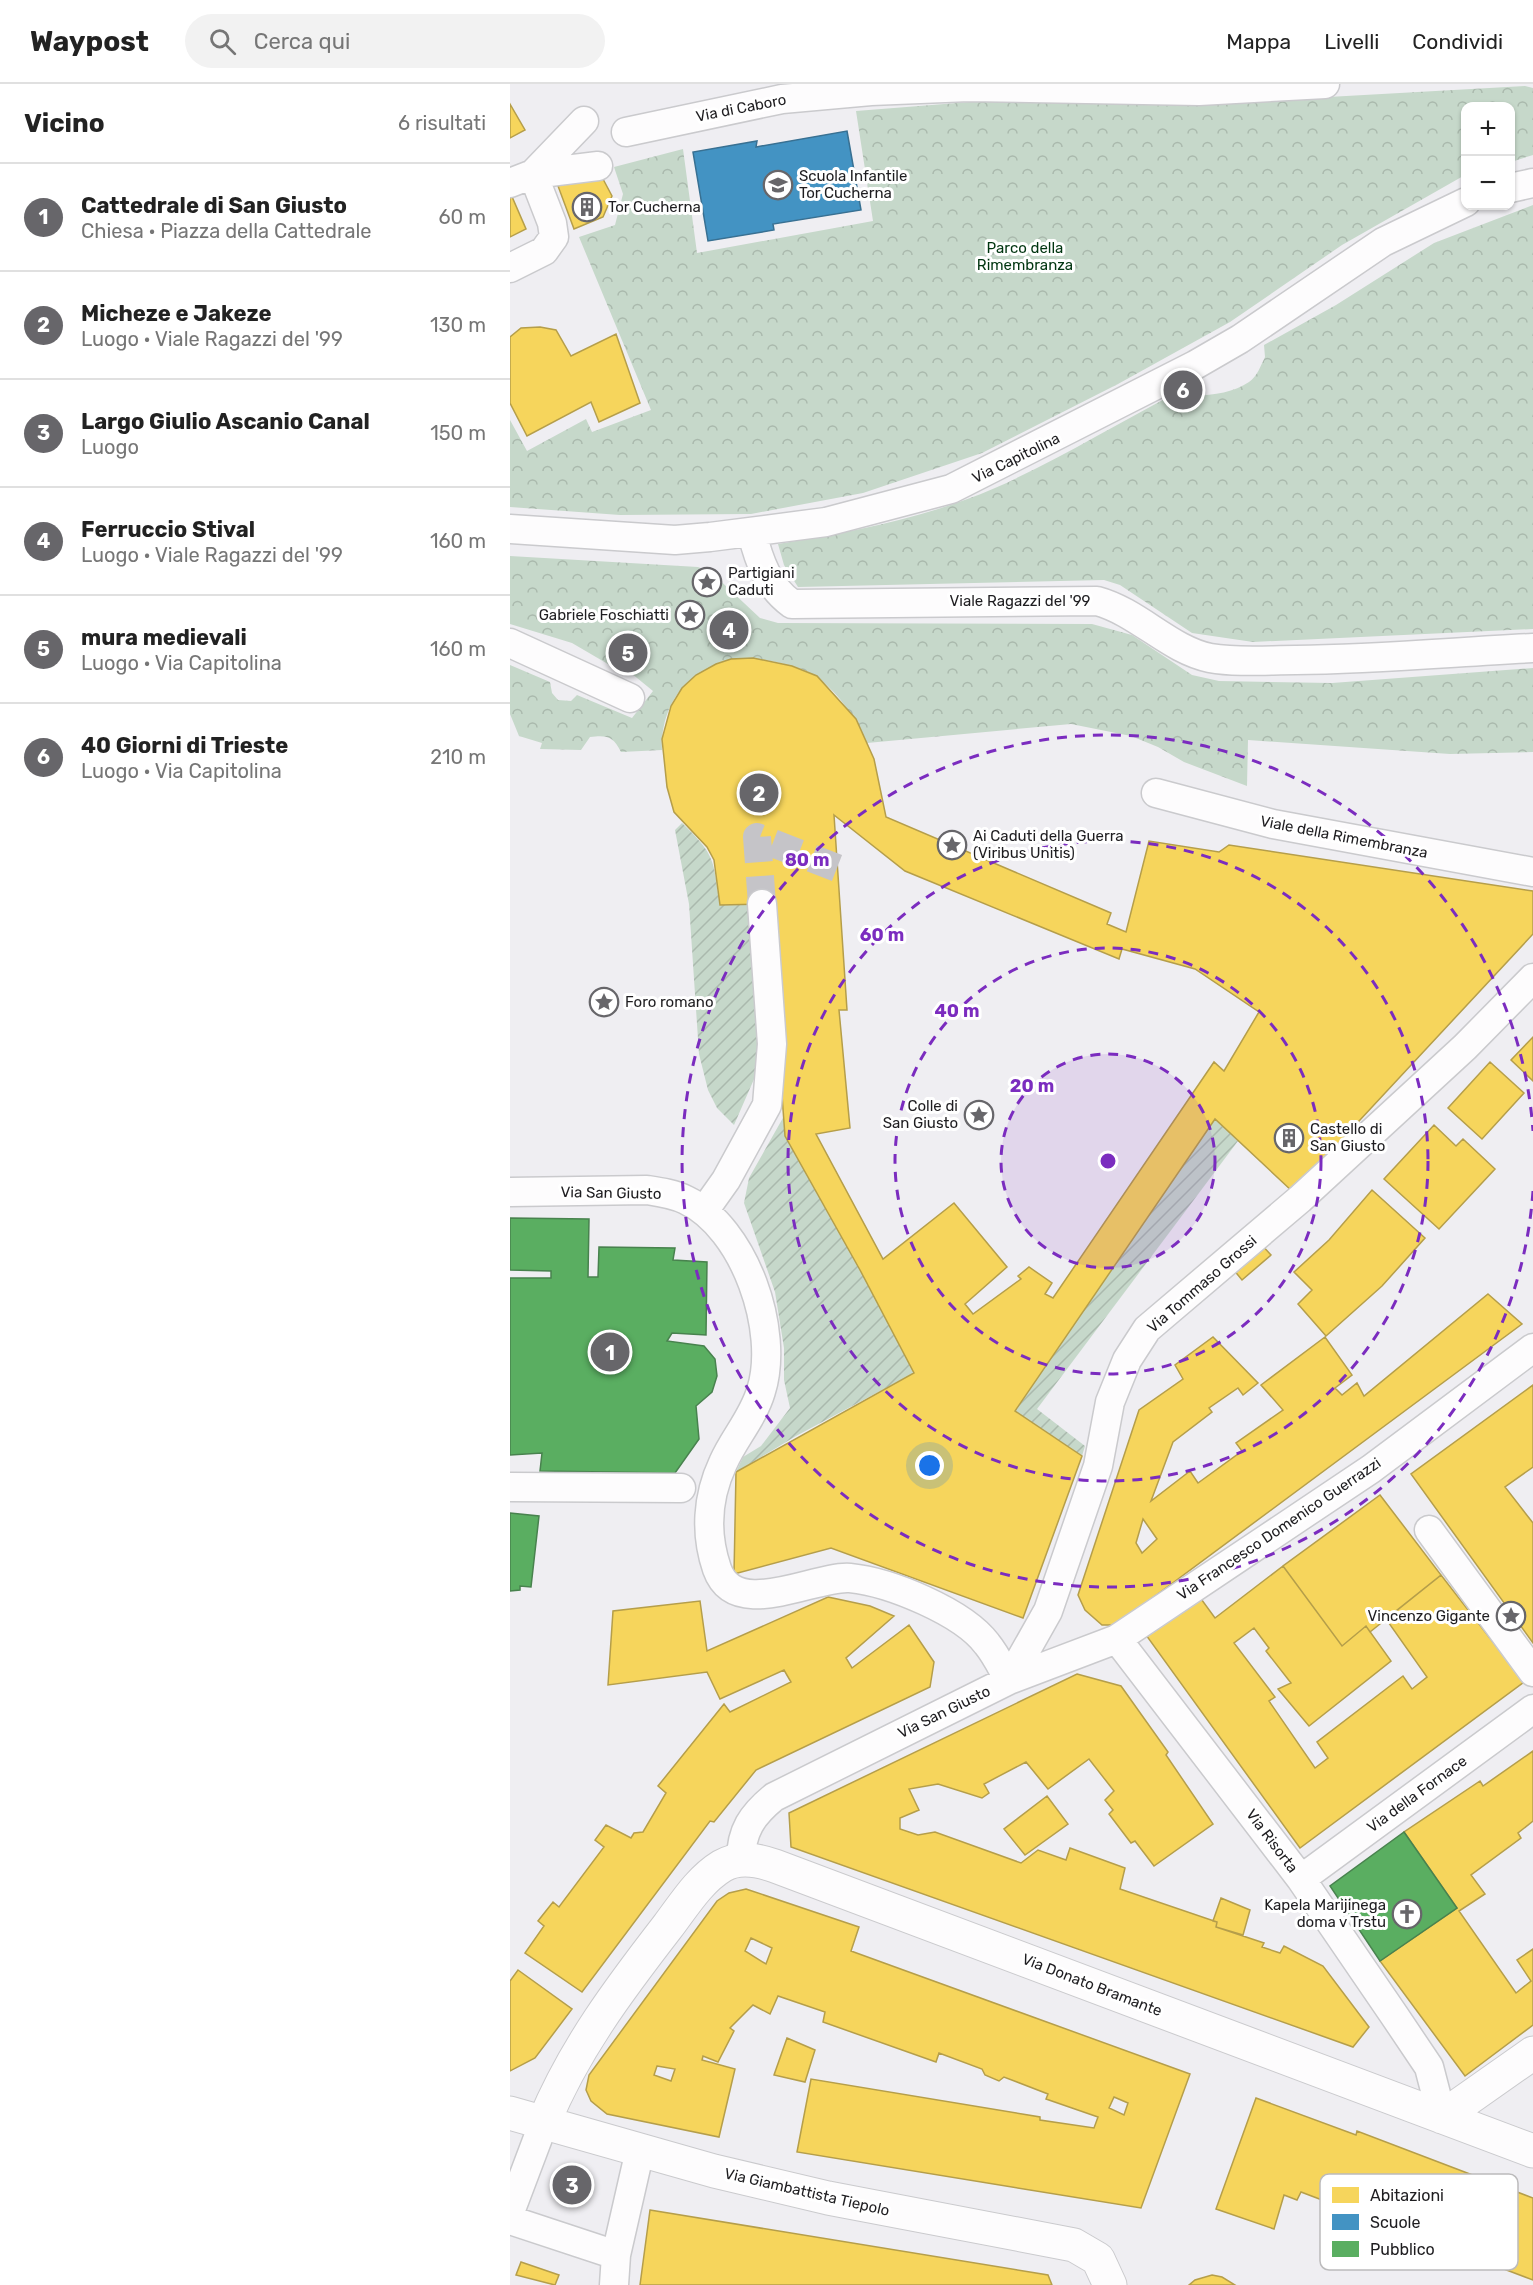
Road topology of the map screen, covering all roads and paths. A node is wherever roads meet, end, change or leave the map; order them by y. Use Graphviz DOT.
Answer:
graph roads {
  1 [pos="1325,84"];
  2 [pos="584,121"];
  3 [pos="626,132"];
  4 [pos="598,166"];
  5 [pos="521,178"];
  6 [pos="1533,183"];
  7 [pos="1515,187"];
  8 [pos="1461,204"];
  9 [pos="510,268"];
  10 [pos="510,529"];
  11 [pos="752,533"];
  12 [pos="510,644"];
  13 [pos="1533,648"];
  14 [pos="630,698"];
  15 [pos="1156,793"];
  16 [pos="1533,872"];
  17 [pos="762,904"];
  18 [pos="1533,978"];
  19 [pos="513,1192"];
  20 [pos="704,1210"];
  21 [pos="1533,1348"];
  22 [pos="510,1487"];
  23 [pos="681,1488"];
  24 [pos="1429,1530"];
  25 [pos="1116,1639"];
  26 [pos="1533,1672"];
  27 [pos="1008,1680"];
  28 [pos="1533,1709"];
  29 [pos="741,1860"];
  30 [pos="1301,1879"];
  31 [pos="1533,2053"];
  32 [pos="510,2113"];
  33 [pos="1442,2117"];
  34 [pos="544,2122"];
  35 [pos="640,2150"];
  36 [pos="1533,2151"];
  37 [pos="510,2212"];
  38 [pos="510,2220"];
  39 [pos="616,2255"];
  40 [pos="614,2285"];
  41 [pos="1110,2285"];
  1 -- 3 [label="street, Via di Caboro"];
  2 -- 5 [label="street"];
  4 -- 5 [label="street"];
  5 -- 9 [label="street"];
  6 -- 7 [label="street"];
  8 -- 11 [label="street, Via Capitolina"];
  10 -- 11 [label="street, Via Capitolina"];
  11 -- 13 [label="street, Viale Ragazzi del '99"];
  12 -- 14 [label="street"];
  15 -- 16 [label="street, Viale della Rimembranza"];
  17 -- 20 [label="street"];
  18 -- 27 [label="street, Via Tommaso Grossi"];
  19 -- 20 [label="street, Via San Giusto"];
  20 -- 27 [label="street, Via San Giusto"];
  21 -- 25 [label="street, Via Francesco Domenico Guerrazzi"];
  22 -- 23 [label="street"];
  24 -- 26 [label="street"];
  25 -- 27 [label="street, Via Francesco Domenico Guerrazzi"];
  25 -- 30 [label="street, Via Risorta"];
  27 -- 29 [label="street, Via San Giusto"];
  28 -- 30 [label="street, Via della Fornace"];
  29 -- 33 [label="street, Via Donato Bramante"];
  29 -- 34 [label="street"];
  30 -- 33 [label="street, Via Risorta"];
  31 -- 33 [label="street"];
  32 -- 34 [label="street, Via Giambattista Tiepolo"];
  33 -- 36 [label="street, Via Donato Bramante"];
  34 -- 35 [label="street, Via Giambattista Tiepolo"];
  34 -- 37 [label="street"];
  35 -- 39 [label="street"];
  35 -- 41 [label="street, Via Giambattista Tiepolo"];
  38 -- 39 [label="street"];
  39 -- 40 [label="street"];
}
